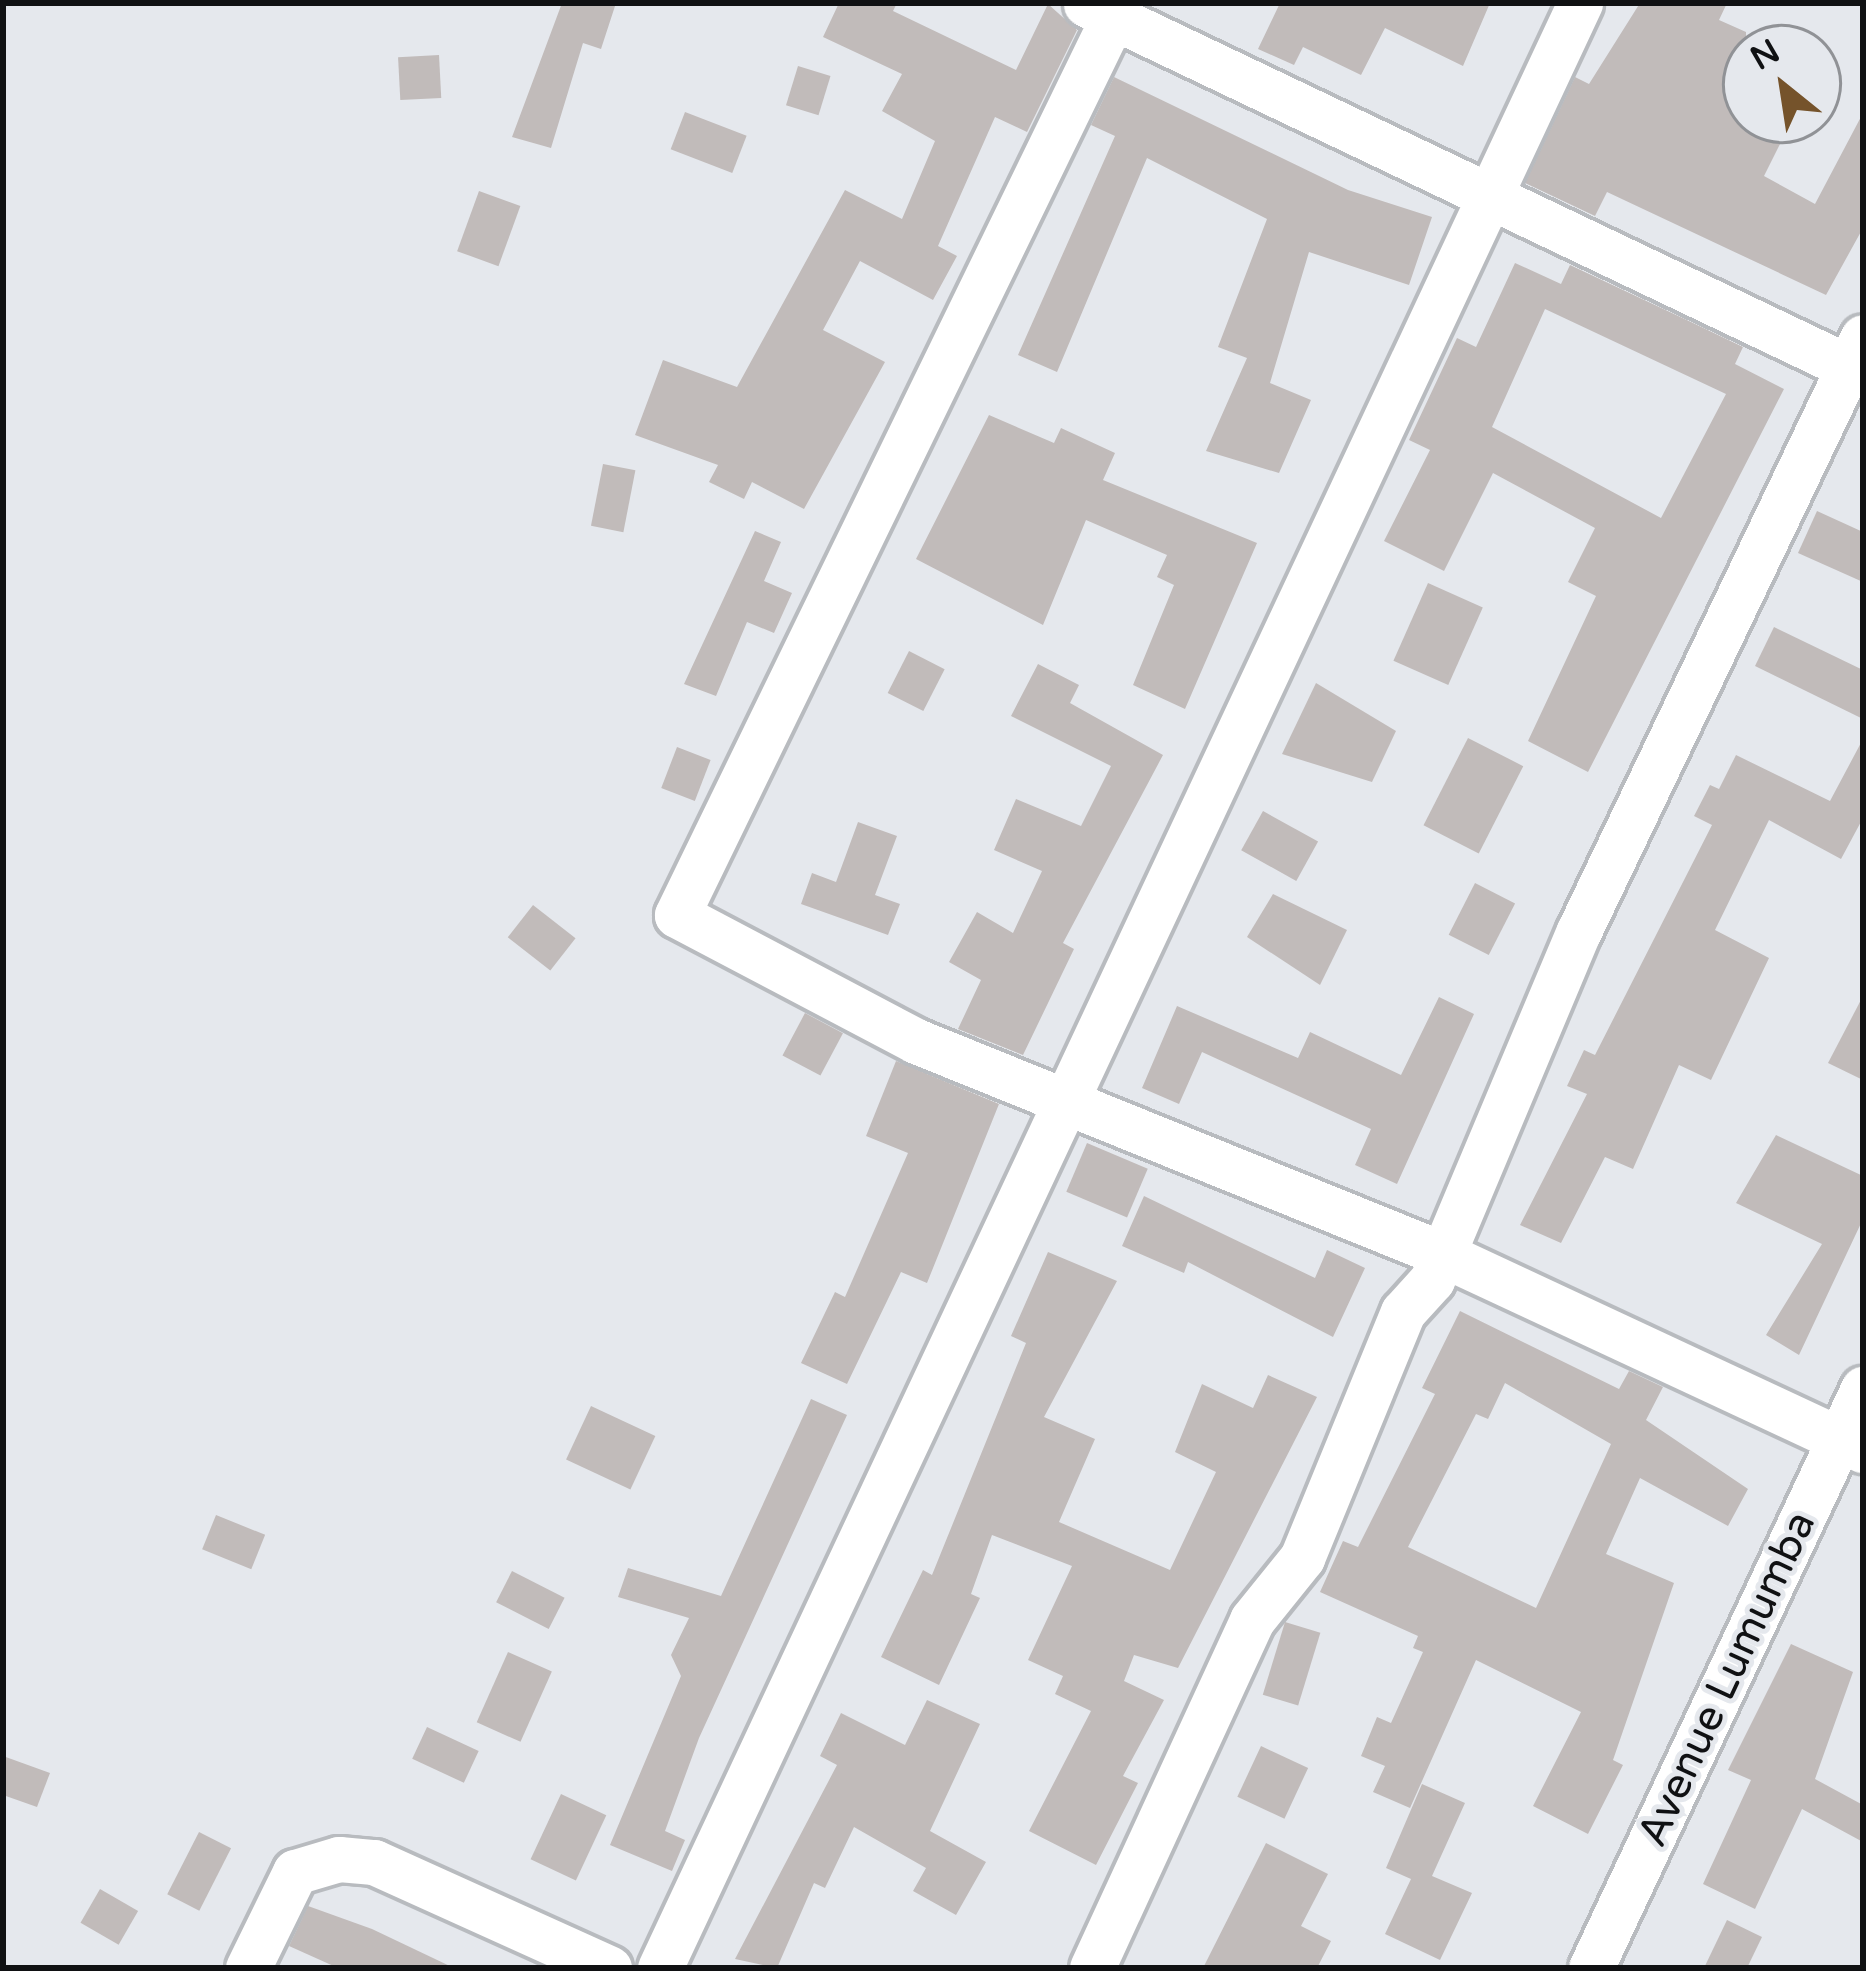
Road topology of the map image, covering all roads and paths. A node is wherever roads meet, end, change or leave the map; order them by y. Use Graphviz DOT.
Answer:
graph roads {
  1 [pos="1580,3"];
  2 [pos="1106,8"];
  3 [pos="1483,201"];
  4 [pos="1858,360"];
  5 [pos="1074,1098"];
  6 [pos="1440,1253"];
  7 [pos="1863,1389"];
  8 [pos="1851,1445"];
  9 [pos="248,1968"];
  10 [pos="609,1968"];
  11 [pos="660,1968"];
  12 [pos="1092,1968"];
  13 [pos="1591,1968"];
  1 -- 3 [label="street"];
  2 -- 3 [label="street"];
  2 -- 5 [label="street"];
  3 -- 4 [label="street"];
  3 -- 5 [label="street"];
  4 -- 6 [label="street"];
  5 -- 6 [label="street"];
  5 -- 11 [label="street"];
  6 -- 8 [label="street"];
  6 -- 12 [label="street"];
  7 -- 8 [label="street, Avenue Lumumba"];
  8 -- 13 [label="street, Avenue Lumumba"];
  9 -- 10 [label="street"];
}
